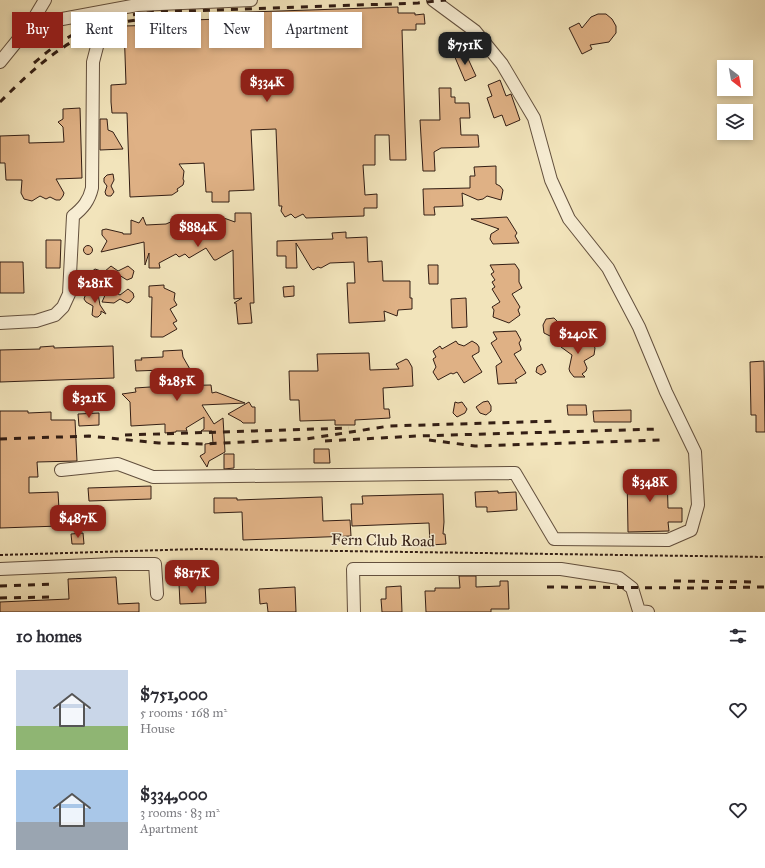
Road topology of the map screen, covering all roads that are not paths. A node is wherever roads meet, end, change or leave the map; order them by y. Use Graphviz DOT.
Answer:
graph roads {
  1 [pos="45,0"];
  2 [pos="251,0"];
  3 [pos="433,0"];
  4 [pos="110,11"];
  5 [pos="38,12"];
  6 [pos="63,19"];
  7 [pos="12,47"];
  8 [pos="0,62"];
  9 [pos="0,323"];
  10 [pos="61,470"];
  11 [pos="0,569"];
  12 [pos="157,594"];
  13 [pos="354,612"];
  14 [pos="648,612"];
  1 -- 5 [label="street"];
  2 -- 4 [label="street"];
  3 -- 10 [label="street"];
  4 -- 6 [label="street"];
  4 -- 9 [label="street"];
  7 -- 8 [label="street"];
  11 -- 12 [label="street"];
  13 -- 14 [label="street"];
}
